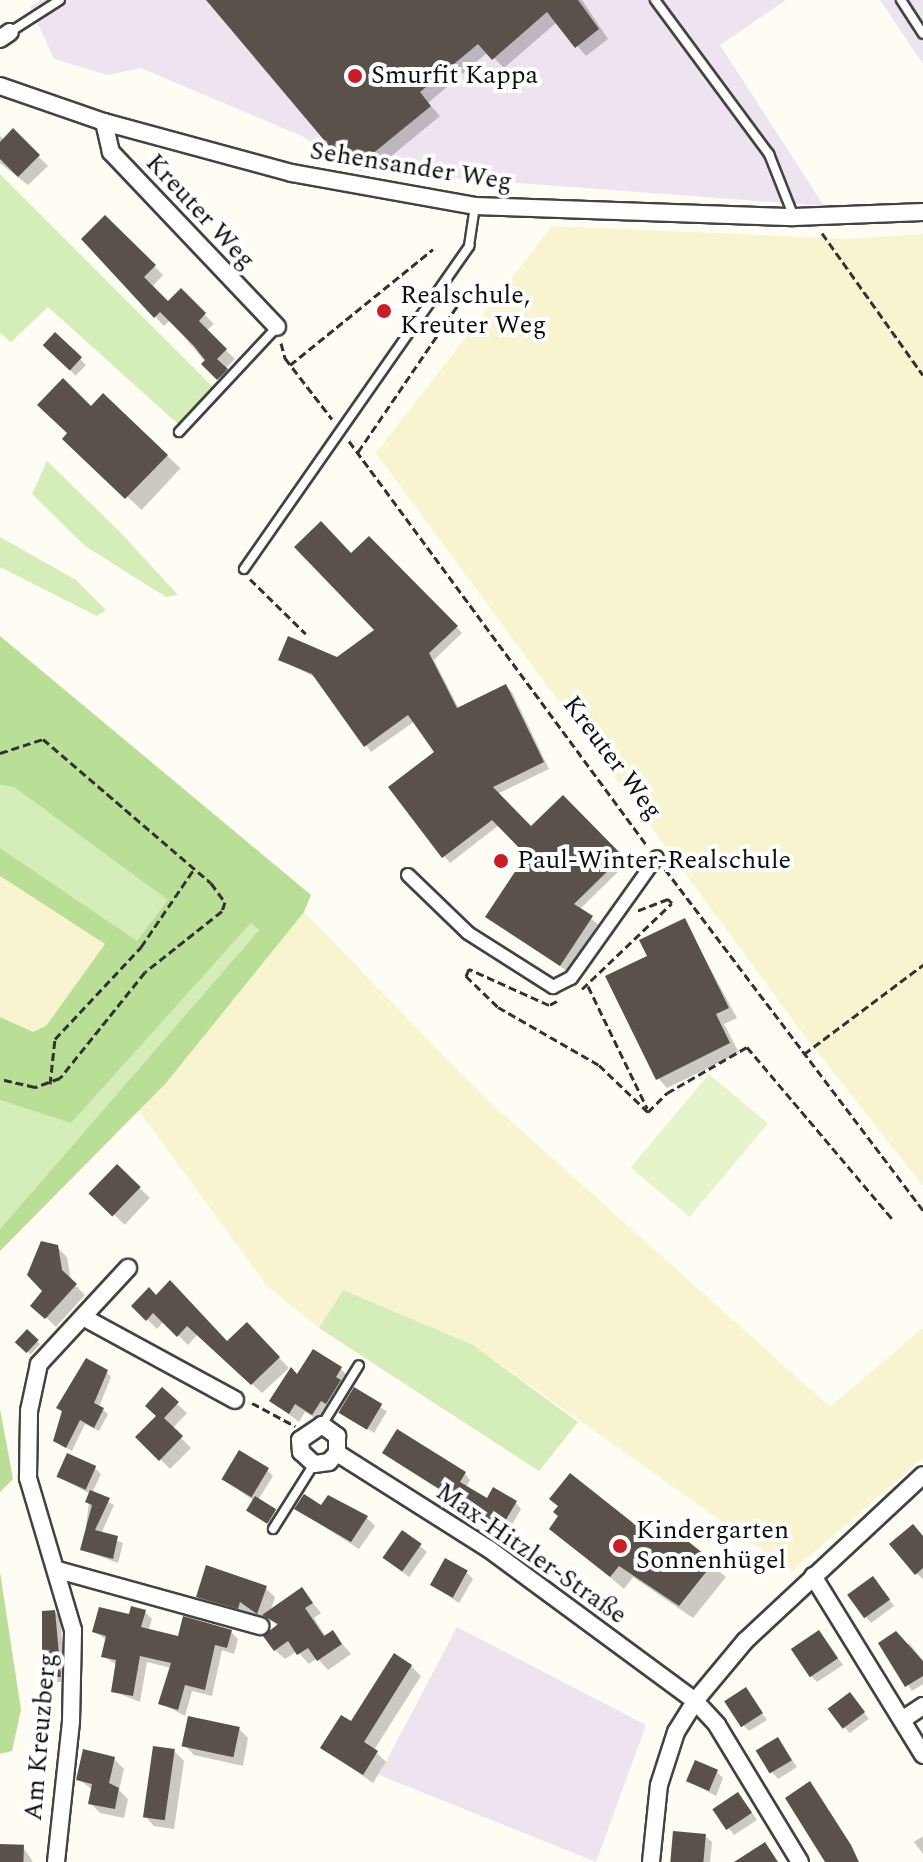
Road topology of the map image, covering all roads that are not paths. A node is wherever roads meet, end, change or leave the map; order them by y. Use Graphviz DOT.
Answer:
graph roads {
  1 [pos="60,0"];
  2 [pos="655,0"];
  3 [pos="901,0"];
  4 [pos="923,34"];
  5 [pos="5,35"];
  6 [pos="0,86"];
  7 [pos="104,122"];
  8 [pos="475,206"];
  9 [pos="923,212"];
  10 [pos="802,217"];
  11 [pos="277,327"];
  12 [pos="179,432"];
  13 [pos="244,569"];
  14 [pos="657,857"];
  15 [pos="408,875"];
  16 [pos="128,1268"];
  17 [pos="83,1317"];
  18 [pos="359,1365"];
  19 [pos="235,1400"];
  20 [pos="322,1425"];
  21 [pos="337,1453"];
  22 [pos="314,1464"];
  23 [pos="923,1475"];
  24 [pos="273,1529"];
  25 [pos="58,1570"];
  26 [pos="813,1576"];
  27 [pos="260,1626"];
  28 [pos="695,1701"];
  29 [pos="923,1706"];
  30 [pos="902,1720"];
  31 [pos="923,1755"];
  32 [pos="56,1862"];
  33 [pos="651,1862"];
  34 [pos="800,1862"];
  1 -- 5 [label="lane"];
  2 -- 10 [label="lane"];
  3 -- 4 [label="lane"];
  6 -- 7 [label="street, Sehensander Weg"];
  7 -- 8 [label="street, Sehensander Weg"];
  7 -- 11 [label="street, Kreuter Weg"];
  8 -- 10 [label="street, Sehensander Weg"];
  8 -- 13 [label="lane"];
  9 -- 10 [label="street, Sehensander Weg"];
  11 -- 12 [label="lane"];
  14 -- 15 [label="street"];
  16 -- 17 [label="street, Am Kreuzberg"];
  17 -- 19 [label="street"];
  17 -- 25 [label="street, Am Kreuzberg"];
  18 -- 20 [label="lane"];
  20 -- 21 [label="street, Max-Hitzler-Straße"];
  20 -- 22 [label="street"];
  21 -- 22 [label="street"];
  21 -- 28 [label="street, Max-Hitzler-Straße"];
  22 -- 24 [label="lane"];
  23 -- 26 [label="street"];
  25 -- 27 [label="street"];
  25 -- 32 [label="street, Am Kreuzberg"];
  26 -- 28 [label="street"];
  26 -- 30 [label="street"];
  28 -- 33 [label="street"];
  28 -- 34 [label="street, Max-Hitzler-Straße"];
  29 -- 30 [label="street"];
  30 -- 31 [label="street"];
}
